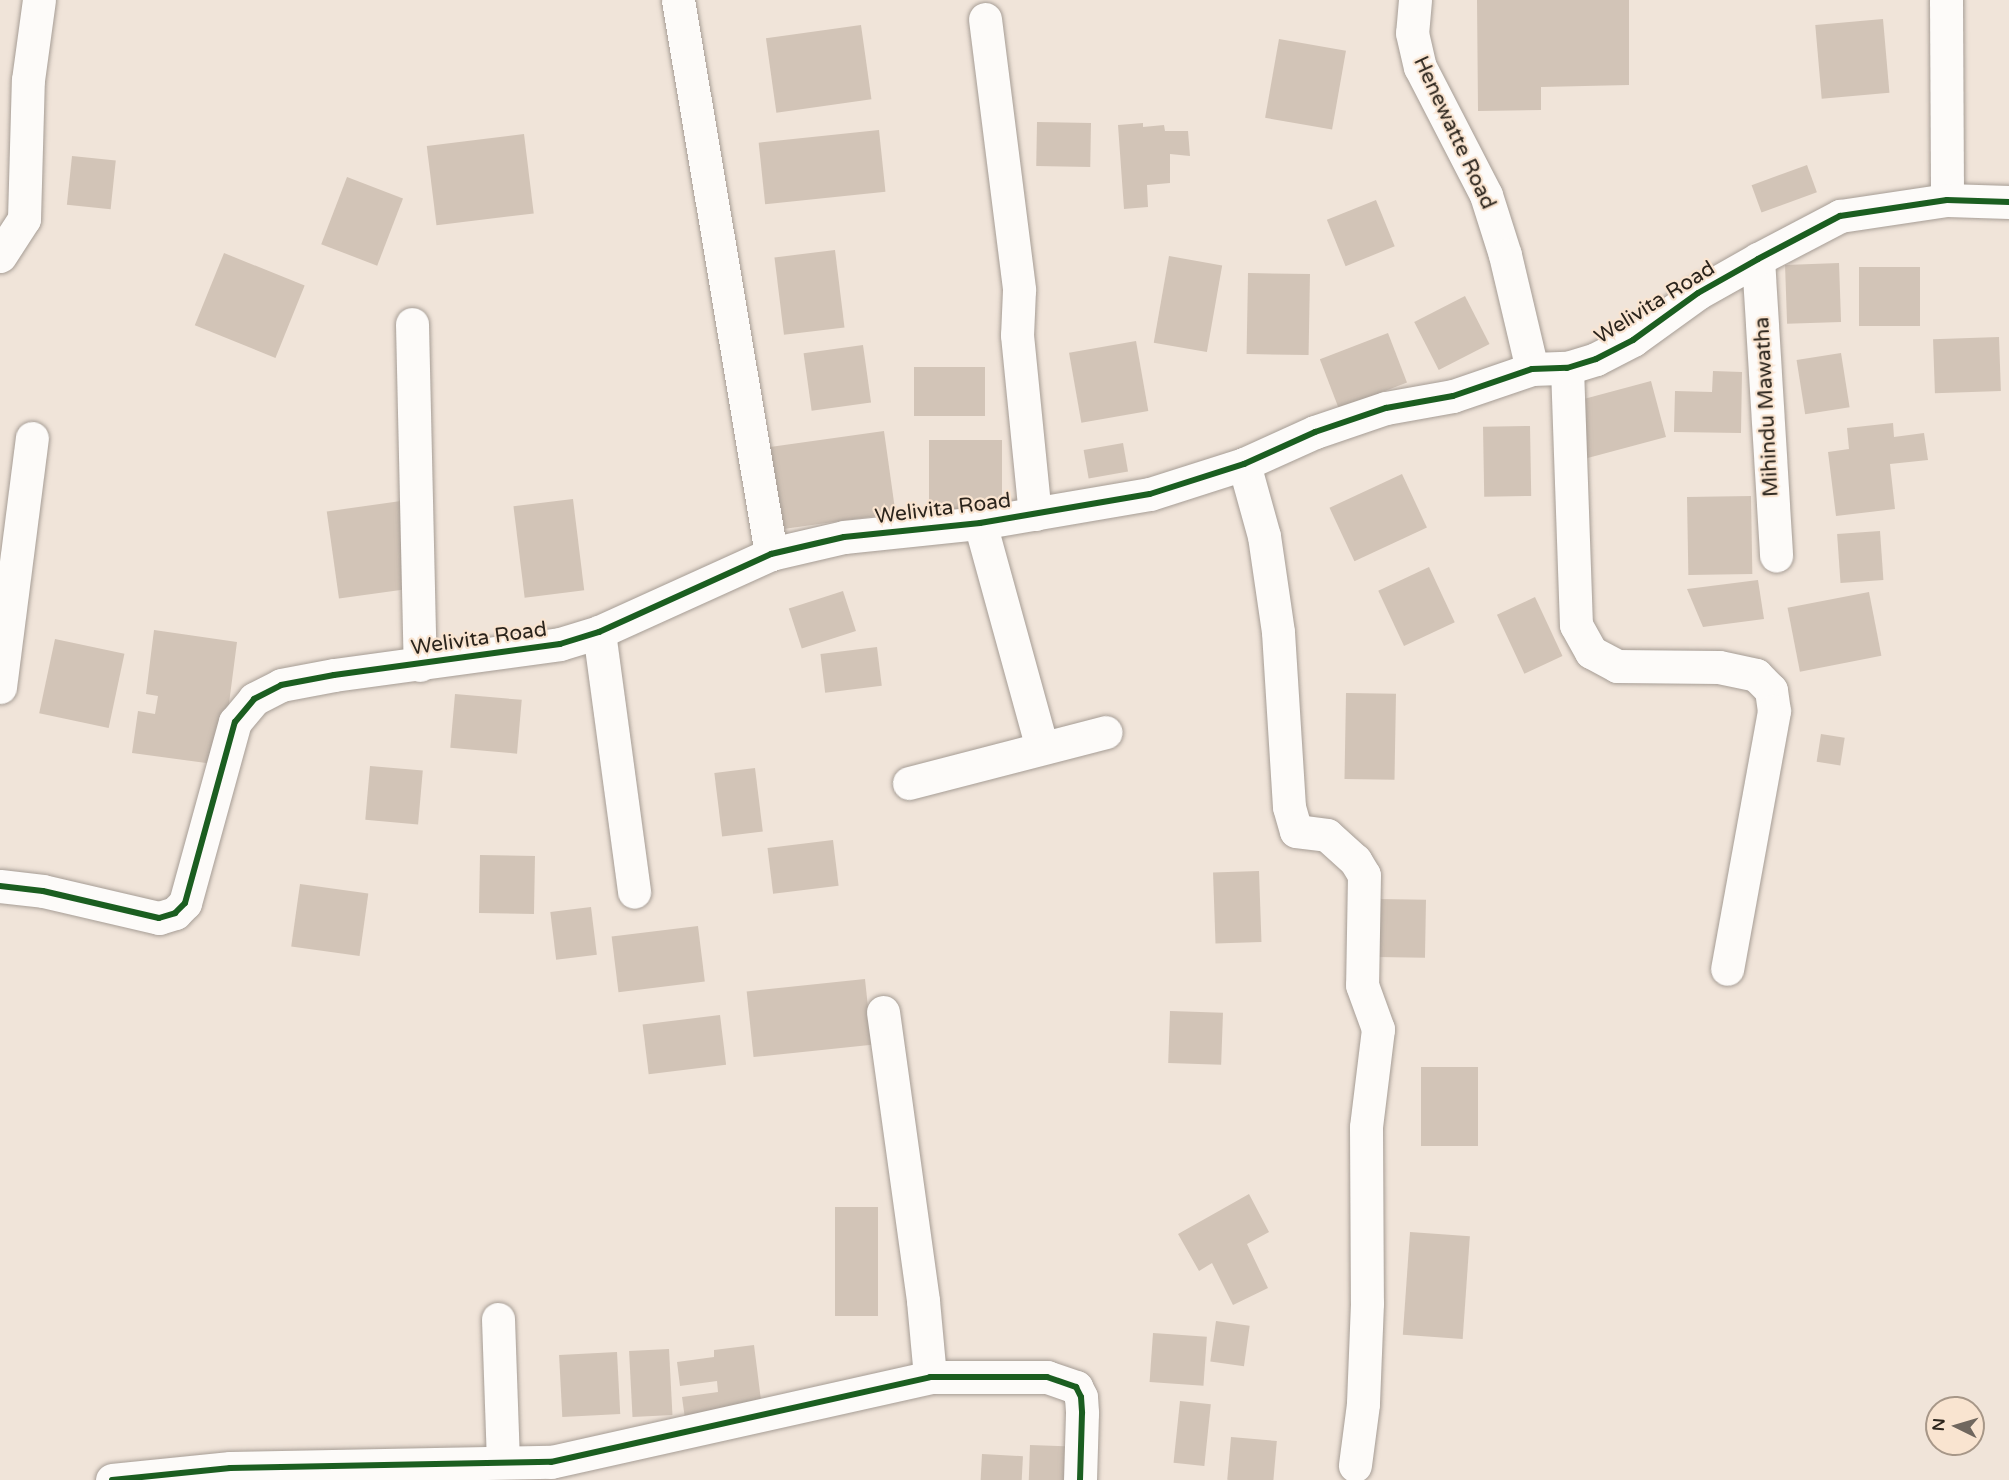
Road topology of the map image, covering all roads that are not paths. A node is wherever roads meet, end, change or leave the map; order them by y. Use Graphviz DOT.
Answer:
graph roads {
  1 [pos="39,0"];
  2 [pos="678,0"];
  3 [pos="1415,0"];
  4 [pos="1946,0"];
  5 [pos="985,19"];
  6 [pos="1947,200"];
  7 [pos="2009,202"];
  8 [pos="0,256"];
  9 [pos="1758,259"];
  10 [pos="412,324"];
  11 [pos="1567,368"];
  12 [pos="1532,369"];
  13 [pos="32,438"];
  14 [pos="1244,464"];
  15 [pos="1035,514"];
  16 [pos="980,523"];
  17 [pos="771,554"];
  18 [pos="1776,555"];
  19 [pos="599,632"];
  20 [pos="420,665"];
  21 [pos="0,687"];
  22 [pos="1106,732"];
  23 [pos="1042,748"];
  24 [pos="909,783"];
  25 [pos="0,886"];
  26 [pos="634,892"];
  27 [pos="1727,969"];
  28 [pos="883,1012"];
  29 [pos="498,1319"];
  30 [pos="930,1377"];
  31 [pos="502,1462"];
  32 [pos="1355,1465"];
  33 [pos="257,1474"];
  34 [pos="112,1480"];
  35 [pos="1080,1480"];
  1 -- 8 [label="street"];
  2 -- 17 [label="street"];
  3 -- 12 [label="street, Henewatte Road"];
  4 -- 6 [label="street"];
  5 -- 15 [label="street"];
  6 -- 7 [label="street, Welivita Road"];
  6 -- 9 [label="street, Welivita Road"];
  9 -- 11 [label="street, Welivita Road"];
  9 -- 18 [label="street, Mihindu Mawatha"];
  10 -- 20 [label="street"];
  11 -- 12 [label="street, Welivita Road"];
  11 -- 27 [label="street"];
  12 -- 14 [label="street, Welivita Road"];
  13 -- 21 [label="street"];
  14 -- 15 [label="street, Welivita Road"];
  14 -- 32 [label="street"];
  15 -- 16 [label="street, Welivita Road"];
  16 -- 17 [label="street, Welivita Road"];
  16 -- 23 [label="street"];
  17 -- 19 [label="street, Welivita Road"];
  19 -- 20 [label="street, Welivita Road"];
  19 -- 26 [label="street"];
  20 -- 25 [label="street, Welivita Road"];
  22 -- 23 [label="street"];
  23 -- 24 [label="street"];
  28 -- 30 [label="street"];
  29 -- 31 [label="street"];
  30 -- 31 [label="street"];
  30 -- 35 [label="street"];
  31 -- 33 [label="street"];
  33 -- 34 [label="street"];
}
